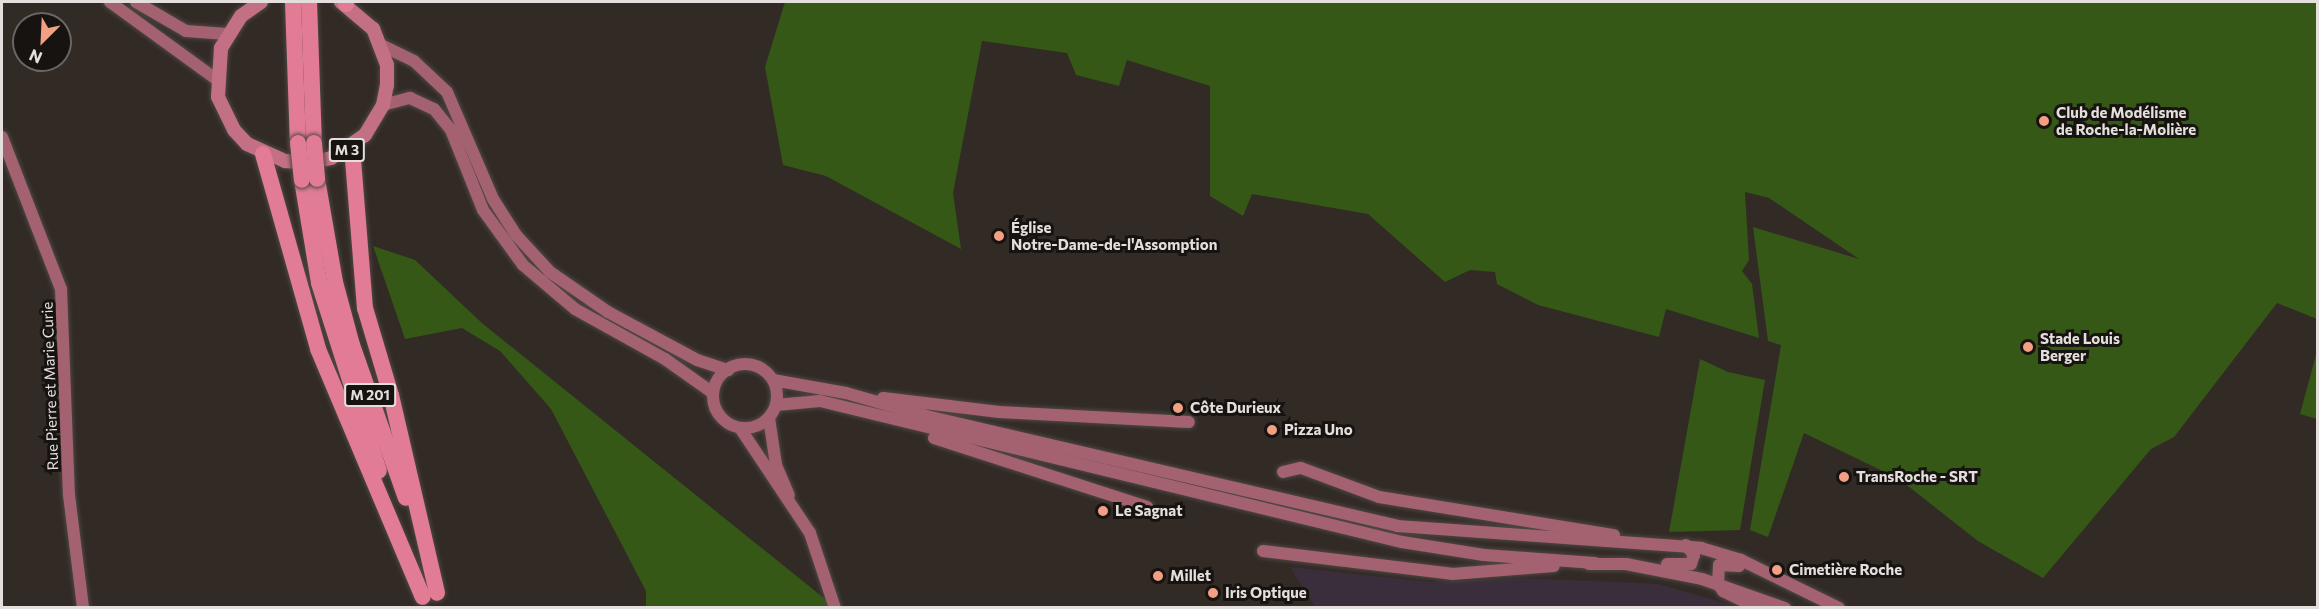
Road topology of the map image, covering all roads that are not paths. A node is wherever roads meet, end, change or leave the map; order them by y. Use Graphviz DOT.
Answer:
graph roads {
  1 [pos="110,2"];
  2 [pos="136,2"];
  3 [pos="260,2"];
  4 [pos="344,2"];
  5 [pos="301,7"];
  6 [pos="227,34"];
  7 [pos="381,45"];
  8 [pos="216,79"];
  9 [pos="383,105"];
  10 [pos="2,137"];
  11 [pos="352,147"];
  12 [pos="263,154"];
  13 [pos="728,370"];
  14 [pos="773,380"];
  15 [pos="713,393"];
  16 [pos="846,393"];
  17 [pos="776,405"];
  18 [pos="847,408"];
  19 [pos="769,418"];
  20 [pos="1189,422"];
  21 [pos="740,428"];
  22 [pos="1283,472"];
  23 [pos="1147,507"];
  24 [pos="800,518"];
  25 [pos="1645,542"];
  26 [pos="1686,545"];
  27 [pos="1263,551"];
  28 [pos="1598,563"];
  29 [pos="1720,587"];
  30 [pos="431,601"];
  31 [pos="83,608"];
  32 [pos="835,608"];
  33 [pos="1758,608"];
  34 [pos="1785,608"];
  35 [pos="1824,608"];
  36 [pos="1839,608"];
  1 -- 8 [label="main road"];
  2 -- 6 [label="main road"];
  3 -- 6 [label="main road"];
  4 -- 7 [label="main road, M 3"];
  5 -- 30 [label="highway, M 201, bridge"];
  6 -- 8 [label="main road, M 3"];
  7 -- 9 [label="main road, M 3"];
  7 -- 13 [label="main road"];
  8 -- 12 [label="main road, M 3"];
  9 -- 11 [label="main road, M 3"];
  9 -- 15 [label="main road"];
  10 -- 31 [label="main road, Rue Pierre et Marie Curie"];
  11 -- 12 [label="main road, M 3"];
  11 -- 30 [label="highway"];
  12 -- 30 [label="highway"];
  13 -- 14 [label="main road"];
  13 -- 15 [label="main road"];
  14 -- 16 [label="main road"];
  14 -- 17 [label="main road"];
  15 -- 21 [label="main road"];
  16 -- 20 [label="main road"];
  16 -- 25 [label="main road"];
  17 -- 18 [label="main road"];
  17 -- 19 [label="main road"];
  18 -- 23 [label="main road"];
  18 -- 28 [label="main road"];
  19 -- 21 [label="main road"];
  19 -- 24 [label="main road"];
  21 -- 24 [label="main road"];
  22 -- 25 [label="main road"];
  24 -- 32 [label="main road"];
  25 -- 26 [label="main road"];
  26 -- 28 [label="main road"];
  26 -- 36 [label="main road"];
  27 -- 28 [label="main road"];
  28 -- 29 [label="main road"];
  29 -- 33 [label="main road"];
  29 -- 34 [label="main road"];
  29 -- 35 [label="main road"];
}
